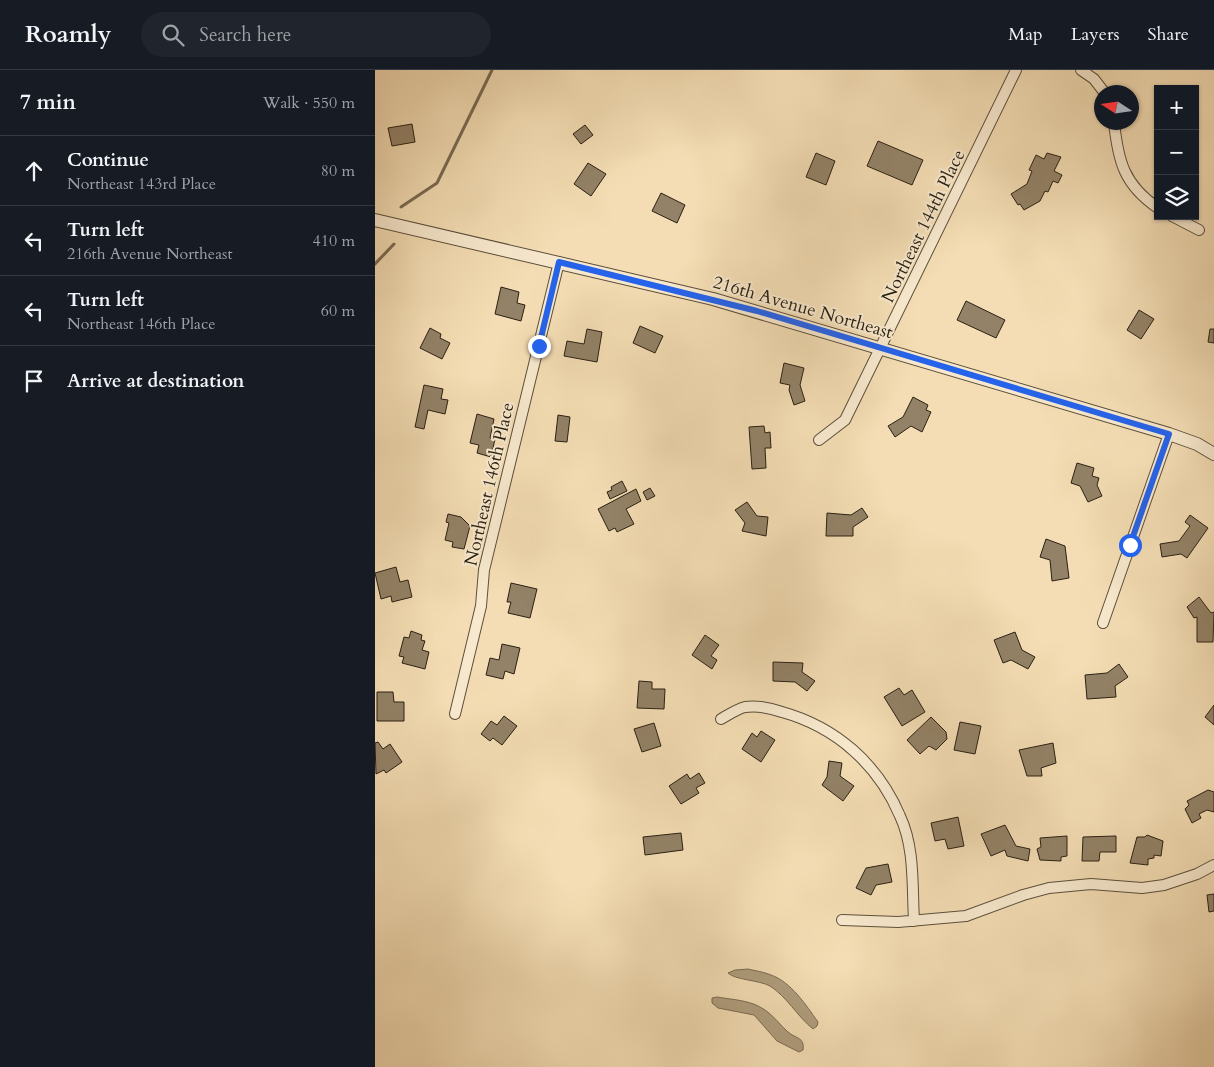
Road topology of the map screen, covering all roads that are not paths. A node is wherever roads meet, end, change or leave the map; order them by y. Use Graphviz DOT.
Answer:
graph roads {
  1 [pos="1017,70"];
  2 [pos="1081,70"];
  3 [pos="1099,85"];
  4 [pos="1115,130"];
  5 [pos="1154,205"];
  6 [pos="375,220"];
  7 [pos="1180,220"];
  8 [pos="1199,230"];
  9 [pos="559,262"];
  10 [pos="881,348"];
  11 [pos="1169,434"];
  12 [pos="819,440"];
  13 [pos="1214,454"];
  14 [pos="1103,622"];
  15 [pos="455,714"];
  16 [pos="721,719"];
  17 [pos="1214,865"];
  18 [pos="842,920"];
  19 [pos="914,921"];
  1 -- 10 [label="street, Northeast 144th Place"];
  2 -- 3 [label="street"];
  4 -- 5 [label="street"];
  6 -- 9 [label="street, 216th Avenue Northeast"];
  7 -- 8 [label="street"];
  9 -- 10 [label="street, 216th Avenue Northeast"];
  9 -- 15 [label="street, Northeast 146th Place"];
  10 -- 11 [label="street, 216th Avenue Northeast"];
  10 -- 12 [label="street, Northeast 144th Place"];
  11 -- 13 [label="street, 216th Avenue Northeast"];
  11 -- 14 [label="street"];
  16 -- 19 [label="street"];
  17 -- 19 [label="street"];
  18 -- 19 [label="street"];
}
